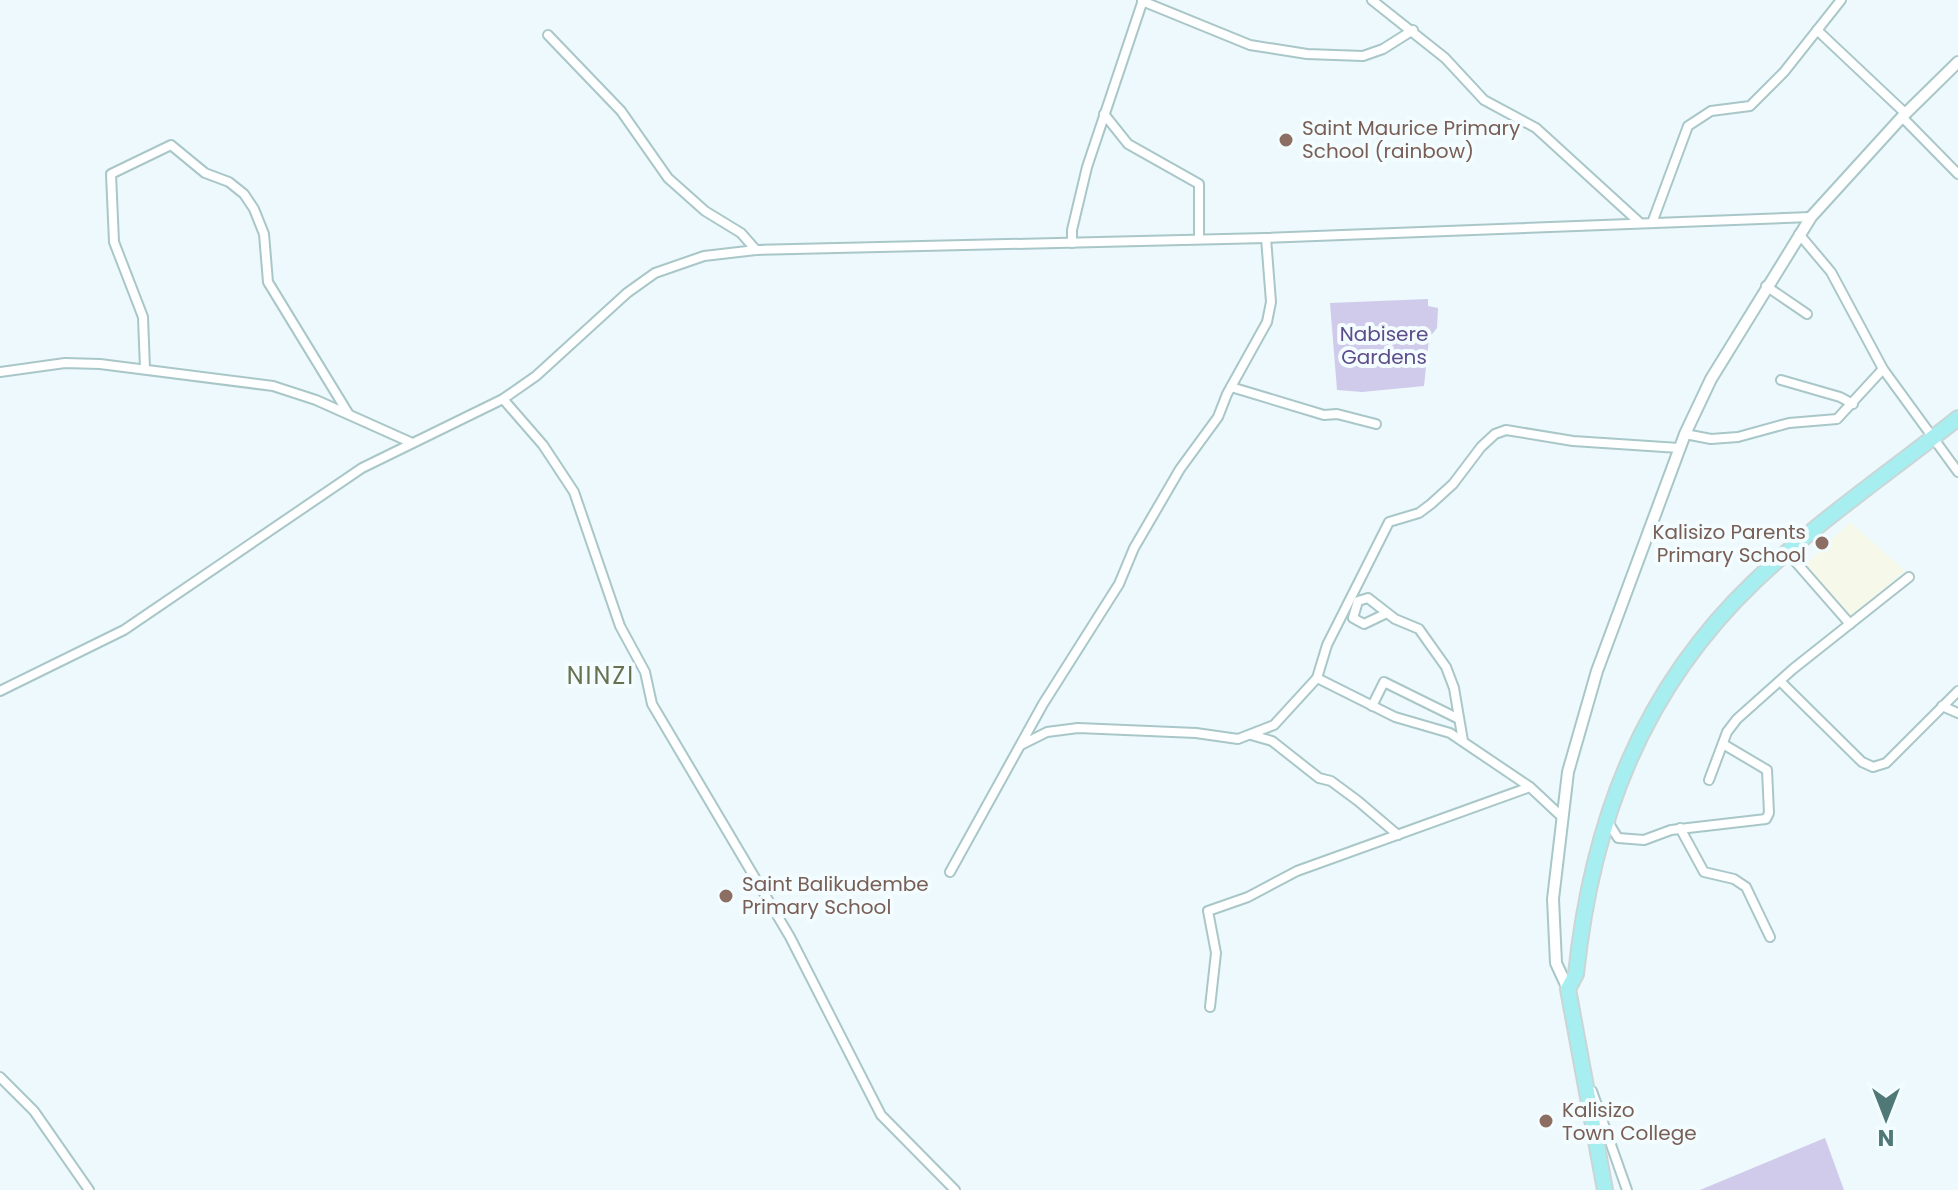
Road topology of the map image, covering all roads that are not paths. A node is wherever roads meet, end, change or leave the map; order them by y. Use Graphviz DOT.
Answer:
graph roads {
  1 [pos="1142,0"];
  2 [pos="1372,0"];
  3 [pos="1841,0"];
  4 [pos="1413,30"];
  5 [pos="1817,30"];
  6 [pos="548,35"];
  7 [pos="1958,62"];
  8 [pos="1104,114"];
  9 [pos="1903,115"];
  10 [pos="1958,174"];
  11 [pos="1811,217"];
  12 [pos="1640,223"];
  13 [pos="1652,223"];
  14 [pos="1799,234"];
  15 [pos="1266,238"];
  16 [pos="1199,239"];
  17 [pos="1072,243"];
  18 [pos="756,250"];
  19 [pos="1766,286"];
  20 [pos="1807,314"];
  21 [pos="145,369"];
  22 [pos="1883,369"];
  23 [pos="0,372"];
  24 [pos="1781,380"];
  25 [pos="1231,387"];
  26 [pos="503,399"];
  27 [pos="1853,404"];
  28 [pos="348,413"];
  29 [pos="1958,418"];
  30 [pos="1376,424"];
  31 [pos="1685,434"];
  32 [pos="1933,437"];
  33 [pos="410,442"];
  34 [pos="1679,448"];
  35 [pos="1958,472"];
  36 [pos="1787,552"];
  37 [pos="1909,577"];
  38 [pos="1387,613"];
  39 [pos="1850,624"];
  40 [pos="1317,678"];
  41 [pos="1780,681"];
  42 [pos="0,691"];
  43 [pos="1958,691"];
  44 [pos="1372,706"];
  45 [pos="1942,706"];
  46 [pos="1958,713"];
  47 [pos="1459,719"];
  48 [pos="1250,735"];
  49 [pos="1463,741"];
  50 [pos="1723,744"];
  51 [pos="1021,745"];
  52 [pos="1709,780"];
  53 [pos="1530,787"];
  54 [pos="1561,816"];
  55 [pos="1606,818"];
  56 [pos="1680,828"];
  57 [pos="1398,835"];
  58 [pos="950,872"];
  59 [pos="1770,937"];
  60 [pos="1568,989"];
  61 [pos="1210,1007"];
  62 [pos="1582,1060"];
  63 [pos="0,1077"];
  64 [pos="89,1190"];
  65 [pos="955,1190"];
  66 [pos="1605,1190"];
  67 [pos="1627,1190"];
  1 -- 4 [label="street"];
  1 -- 8 [label="street"];
  2 -- 4 [label="street"];
  3 -- 5 [label="street"];
  4 -- 12 [label="street"];
  5 -- 9 [label="street"];
  5 -- 13 [label="street"];
  6 -- 18 [label="street"];
  7 -- 9 [label="street"];
  8 -- 16 [label="street"];
  8 -- 17 [label="street"];
  9 -- 10 [label="street"];
  9 -- 11 [label="street"];
  11 -- 13 [label="street"];
  11 -- 14 [label="street"];
  12 -- 13 [label="street"];
  12 -- 15 [label="street"];
  14 -- 19 [label="street"];
  14 -- 22 [label="street"];
  15 -- 16 [label="street"];
  15 -- 25 [label="street"];
  16 -- 17 [label="street"];
  17 -- 18 [label="street"];
  18 -- 26 [label="street"];
  19 -- 20 [label="street"];
  19 -- 31 [label="street"];
  21 -- 23 [label="street"];
  21 -- 28 [label="street"];
  21 -- 28 [label="street"];
  22 -- 27 [label="street"];
  22 -- 32 [label="street"];
  24 -- 27 [label="street"];
  25 -- 30 [label="street"];
  25 -- 51 [label="street"];
  26 -- 33 [label="street"];
  26 -- 65 [label="street"];
  27 -- 31 [label="street"];
  28 -- 33 [label="street"];
  29 -- 32 [label="highway"];
  31 -- 34 [label="street"];
  32 -- 35 [label="street"];
  32 -- 36 [label="highway"];
  33 -- 42 [label="street"];
  34 -- 40 [label="street"];
  34 -- 54 [label="street"];
  36 -- 39 [label="street"];
  36 -- 55 [label="highway"];
  37 -- 39 [label="street"];
  38 -- 47 [label="street"];
  39 -- 41 [label="street"];
  40 -- 44 [label="street"];
  40 -- 48 [label="street"];
  41 -- 45 [label="street"];
  41 -- 50 [label="street"];
  43 -- 45 [label="street"];
  44 -- 47 [label="street"];
  44 -- 49 [label="street"];
  45 -- 46 [label="street"];
  47 -- 49 [label="street"];
  48 -- 51 [label="street"];
  48 -- 57 [label="street"];
  49 -- 53 [label="street"];
  50 -- 52 [label="street"];
  50 -- 56 [label="street"];
  51 -- 58 [label="street"];
  53 -- 54 [label="street"];
  53 -- 57 [label="street"];
  54 -- 60 [label="street"];
  55 -- 56 [label="street"];
  55 -- 60 [label="highway"];
  56 -- 59 [label="street"];
  57 -- 61 [label="street"];
  60 -- 62 [label="highway"];
  62 -- 66 [label="highway"];
  62 -- 67 [label="street"];
  63 -- 64 [label="street"];
}
